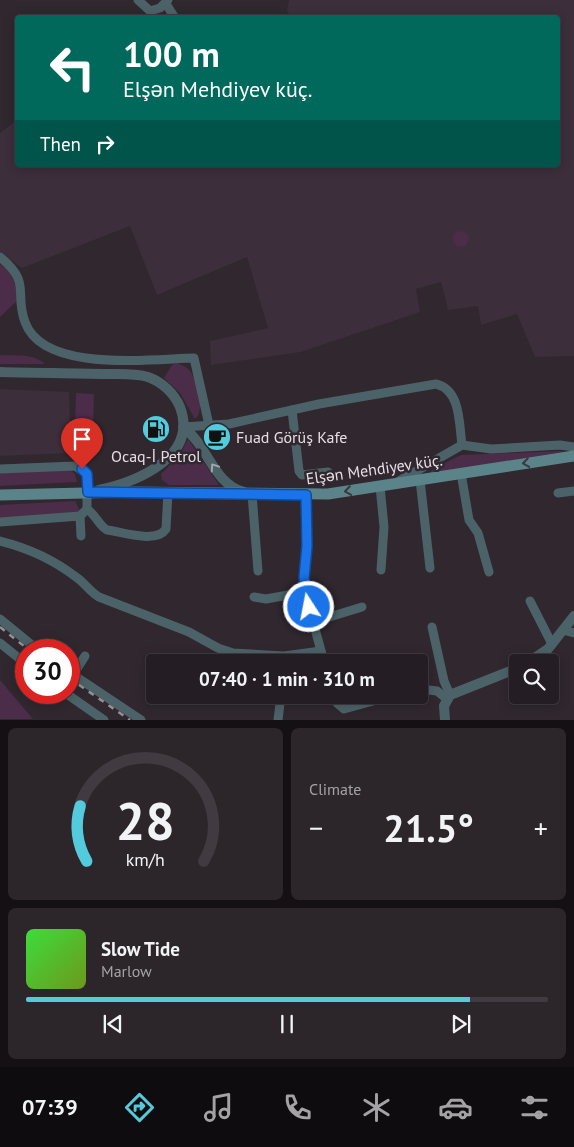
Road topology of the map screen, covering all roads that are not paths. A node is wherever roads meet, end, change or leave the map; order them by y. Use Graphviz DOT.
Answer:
graph roads {
  1 [pos="138,0"];
  2 [pos="167,2"];
  3 [pos="174,15"];
  4 [pos="0,257"];
  5 [pos="0,372"];
  6 [pos="292,410"];
  7 [pos="209,425"];
  8 [pos="184,427"];
  9 [pos="462,445"];
  10 [pos="574,447"];
  11 [pos="574,456"];
  12 [pos="0,469"];
  13 [pos="328,472"];
  14 [pos="461,473"];
  15 [pos="420,480"];
  16 [pos="395,483"];
  17 [pos="380,486"];
  18 [pos="574,491"];
  19 [pos="88,492"];
  20 [pos="168,492"];
  21 [pos="558,493"];
  22 [pos="252,494"];
  23 [pos="0,495"];
  24 [pos="306,495"];
  25 [pos="87,509"];
  26 [pos="80,516"];
  27 [pos="0,522"];
  28 [pos="81,536"];
  29 [pos="0,541"];
  30 [pos="430,568"];
  31 [pos="381,570"];
  32 [pos="258,571"];
  33 [pos="489,572"];
  34 [pos="305,592"];
  35 [pos="254,596"];
  36 [pos="530,601"];
  37 [pos="362,607"];
  38 [pos="574,616"];
  39 [pos="0,619"];
  40 [pos="313,622"];
  41 [pos="432,628"];
  42 [pos="563,630"];
  43 [pos="574,633"];
  44 [pos="25,639"];
  45 [pos="0,644"];
  46 [pos="552,644"];
  47 [pos="321,651"];
  48 [pos="238,654"];
  49 [pos="307,654"];
  50 [pos="322,654"];
  51 [pos="539,654"];
  52 [pos="15,656"];
  53 [pos="85,656"];
  54 [pos="80,662"];
  55 [pos="509,672"];
  56 [pos="80,679"];
  57 [pos="428,690"];
  58 [pos="448,697"];
  59 [pos="80,703"];
  60 [pos="280,704"];
  61 [pos="338,704"];
  62 [pos="364,704"];
  63 [pos="104,720"];
  64 [pos="142,720"];
  65 [pos="278,720"];
  66 [pos="444,720"];
  1 -- 2 [label="street"];
  2 -- 3 [label="street"];
  4 -- 7 [label="street"];
  5 -- 8 [label="street"];
  6 -- 7 [label="street"];
  6 -- 9 [label="street"];
  6 -- 13 [label="street"];
  7 -- 8 [label="street"];
  8 -- 19 [label="street"];
  22 -- 8 [label="street, one-way"];
  9 -- 10 [label="street"];
  9 -- 16 [label="street"];
  11 -- 14 [label="main road, Elşən Mehdiyev küç., one-way"];
  12 -- 19 [label="street"];
  14 -- 15 [label="main road, Elşən Mehdiyev küç."];
  14 -- 33 [label="street"];
  15 -- 16 [label="main road, Elşən Mehdiyev küç."];
  15 -- 30 [label="street"];
  16 -- 17 [label="main road, Elşən Mehdiyev küç."];
  17 -- 24 [label="main road, Elşən Mehdiyev küç., one-way"];
  17 -- 31 [label="street"];
  18 -- 21 [label="street"];
  19 -- 20 [label="main road, Elşən Mehdiyev küç."];
  19 -- 23 [label="main road, Elşən Mehdiyev küç."];
  19 -- 25 [label="street"];
  20 -- 22 [label="main road, Elşən Mehdiyev küç."];
  20 -- 25 [label="street"];
  22 -- 24 [label="main road, Elşən Mehdiyev küç."];
  22 -- 32 [label="street"];
  24 -- 34 [label="street"];
  25 -- 26 [label="street"];
  26 -- 27 [label="street"];
  26 -- 28 [label="street"];
  29 -- 48 [label="street"];
  34 -- 35 [label="street"];
  34 -- 40 [label="street"];
  36 -- 46 [label="street"];
  37 -- 40 [label="street"];
  38 -- 42 [label="street"];
  39 -- 44 [label="street"];
  40 -- 47 [label="street"];
  41 -- 58 [label="street"];
  42 -- 43 [label="street"];
  42 -- 46 [label="street"];
  45 -- 52 [label="street"];
  46 -- 51 [label="street"];
  47 -- 49 [label="street"];
  47 -- 50 [label="street"];
  53 -- 54 [label="street"];
  55 -- 58 [label="street"];
  56 -- 64 [label="street"];
  57 -- 58 [label="street"];
  58 -- 66 [label="street"];
  59 -- 63 [label="street"];
  60 -- 65 [label="street"];
  61 -- 62 [label="street"];
}
